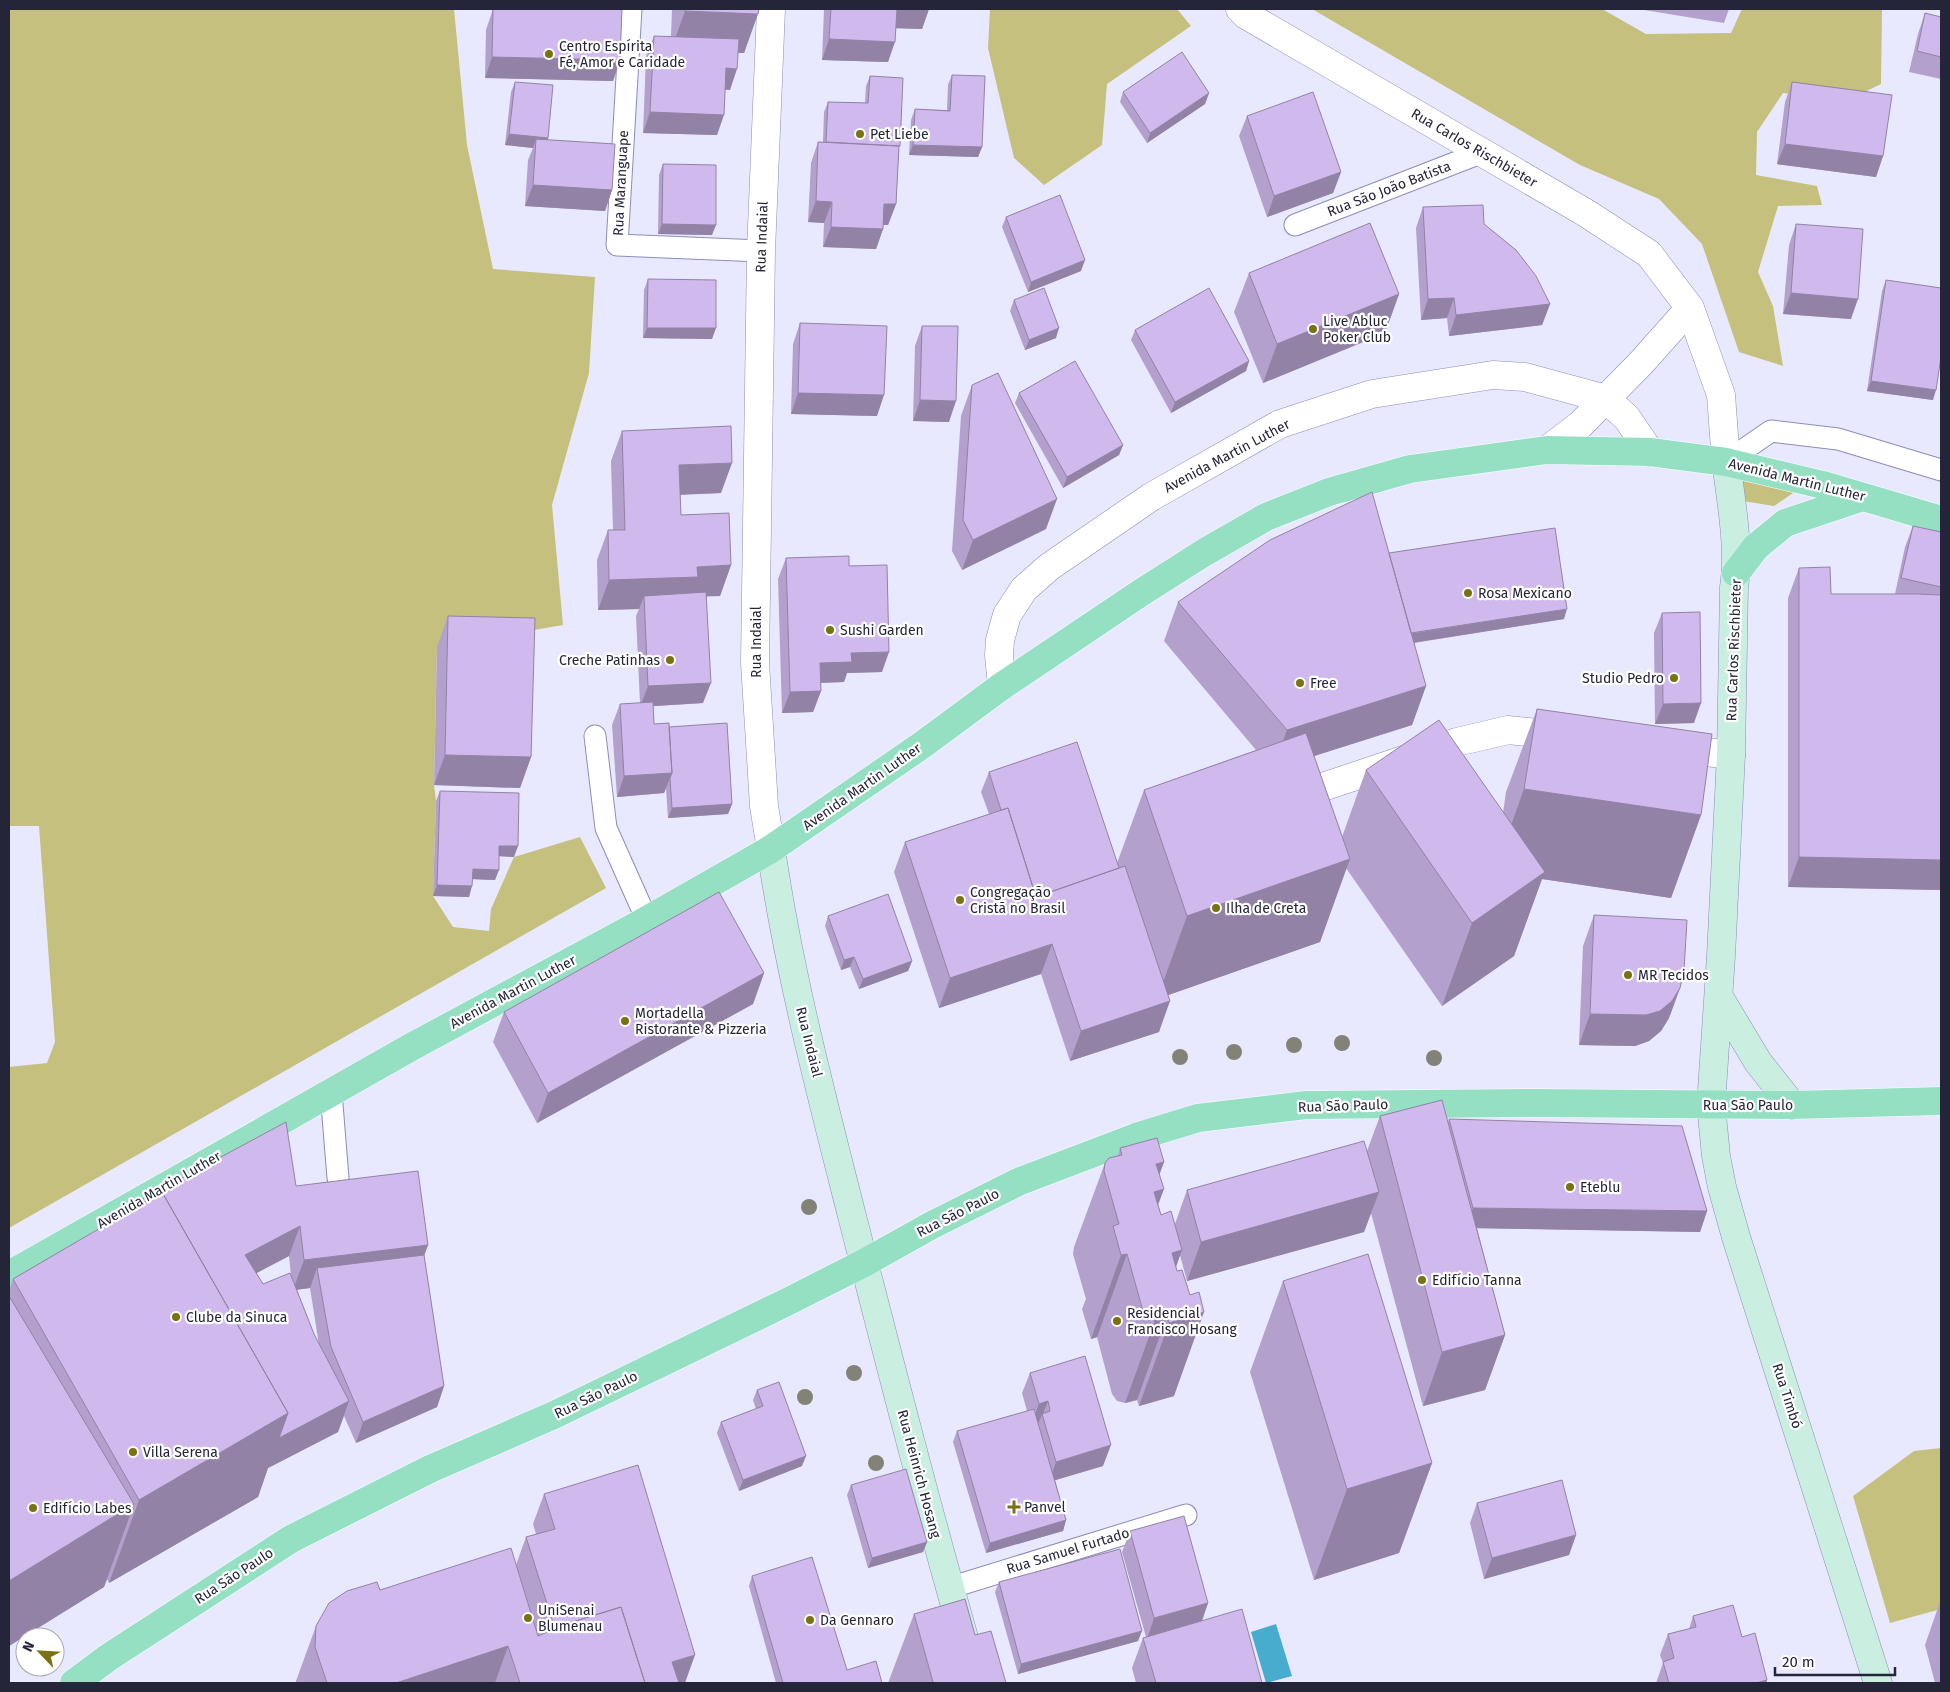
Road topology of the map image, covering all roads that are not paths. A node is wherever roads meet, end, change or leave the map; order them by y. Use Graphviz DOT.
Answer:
graph roads {
  1 [pos="631,9"];
  2 [pos="771,9"];
  3 [pos="1240,9"];
  4 [pos="1483,152"];
  5 [pos="1295,226"];
  6 [pos="761,251"];
  7 [pos="1690,308"];
  8 [pos="1606,399"];
  9 [pos="1547,450"];
  10 [pos="1650,452"];
  11 [pos="1726,462"];
  12 [pos="1941,470"];
  13 [pos="1863,497"];
  14 [pos="1941,520"];
  15 [pos="1736,573"];
  16 [pos="1002,686"];
  17 [pos="596,736"];
  18 [pos="1594,739"];
  19 [pos="1652,746"];
  20 [pos="1731,755"];
  21 [pos="1276,803"];
  22 [pos="771,849"];
  23 [pos="648,920"];
  24 [pos="1719,996"];
  25 [pos="331,1092"];
  26 [pos="1939,1098"];
  27 [pos="1711,1105"];
  28 [pos="1792,1105"];
  29 [pos="338,1178"];
  30 [pos="864,1263"];
  31 [pos="9,1275"];
  32 [pos="1186,1515"];
  33 [pos="950,1588"];
  34 [pos="74,1683"];
  35 [pos="976,1683"];
  36 [pos="1878,1683"];
  1 -- 6 [label="lane, Rua Maranguape"];
  2 -- 6 [label="street, Rua Indaial"];
  3 -- 4 [label="street, Rua Carlos Rischbieter"];
  4 -- 5 [label="lane, Rua São João Batista"];
  4 -- 7 [label="street, Rua Carlos Rischbieter"];
  6 -- 22 [label="street, Rua Indaial"];
  7 -- 8 [label="street"];
  7 -- 11 [label="street, Rua Carlos Rischbieter"];
  8 -- 9 [label="street"];
  8 -- 10 [label="street, Avenida Martin Luther"];
  8 -- 16 [label="street, Avenida Martin Luther"];
  9 -- 10 [label="main road, Avenida Martin Luther"];
  9 -- 16 [label="main road, Avenida Martin Luther"];
  10 -- 11 [label="main road, Avenida Martin Luther"];
  11 -- 12 [label="lane"];
  11 -- 13 [label="main road, Avenida Martin Luther"];
  11 -- 15 [label="main road, Rua Carlos Rischbieter"];
  13 -- 14 [label="main road, Avenida Martin Luther"];
  13 -- 15 [label="main road"];
  15 -- 20 [label="main road, Rua Carlos Rischbieter"];
  16 -- 22 [label="main road, Avenida Martin Luther"];
  17 -- 23 [label="lane"];
  18 -- 21 [label="street"];
  19 -- 20 [label="street"];
  20 -- 24 [label="main road, Rua Carlos Rischbieter"];
  22 -- 23 [label="main road, Avenida Martin Luther"];
  22 -- 30 [label="main road, Rua Indaial"];
  23 -- 25 [label="main road, Avenida Martin Luther"];
  24 -- 27 [label="main road, Rua Carlos Rischbieter"];
  24 -- 28 [label="main road"];
  25 -- 29 [label="lane"];
  25 -- 31 [label="main road, Avenida Martin Luther"];
  26 -- 28 [label="main road, Rua São Paulo"];
  27 -- 28 [label="main road, Rua São Paulo"];
  27 -- 30 [label="main road, Rua São Paulo"];
  27 -- 36 [label="main road, Rua Timbó"];
  30 -- 33 [label="main road, Rua Heinrich Hosang"];
  30 -- 34 [label="main road, Rua São Paulo"];
  32 -- 33 [label="lane, Rua Samuel Furtado"];
  33 -- 35 [label="main road, Rua Heinrich Hosang"];
}
